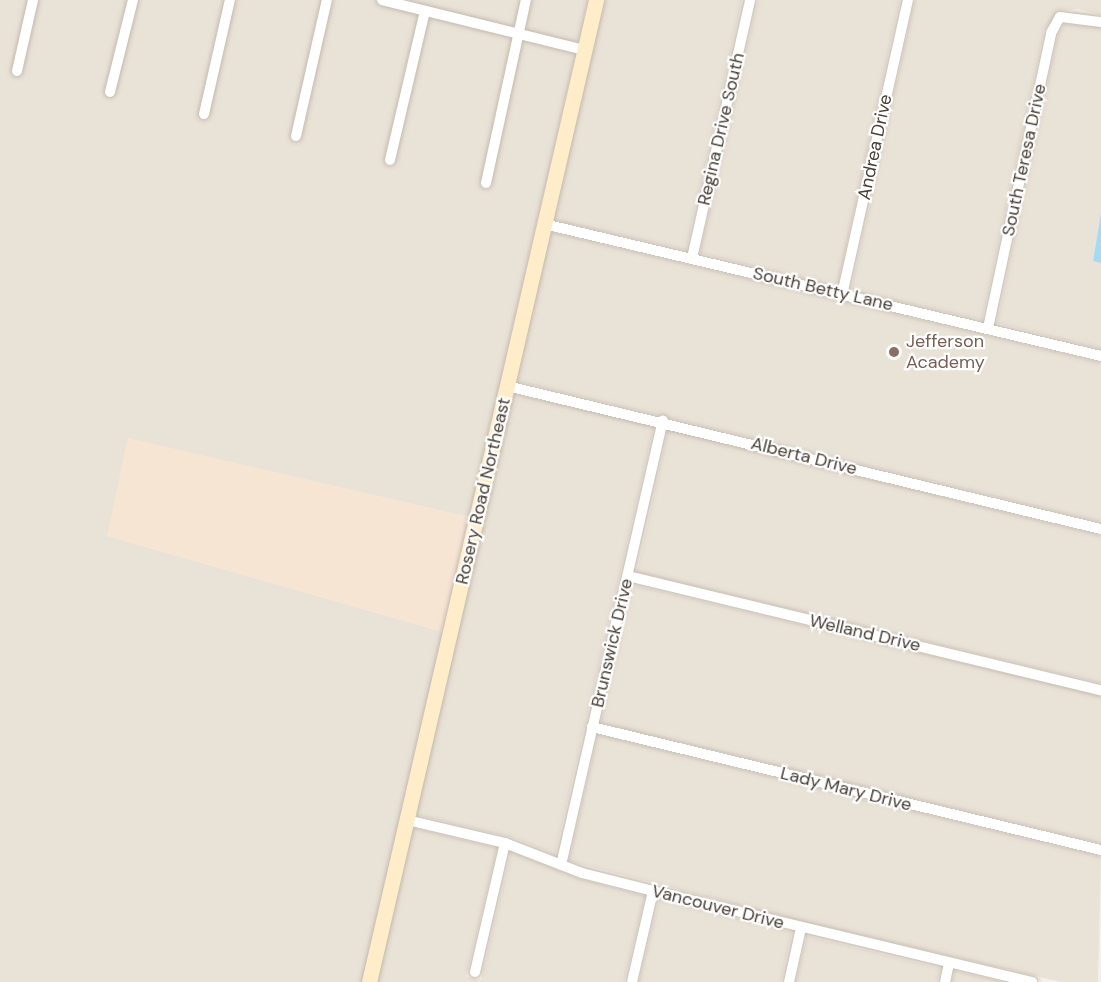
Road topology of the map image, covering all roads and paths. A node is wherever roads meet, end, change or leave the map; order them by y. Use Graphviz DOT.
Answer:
graph roads {
  1 [pos="33,0"];
  2 [pos="133,0"];
  3 [pos="230,0"];
  4 [pos="327,0"];
  5 [pos="382,0"];
  6 [pos="526,0"];
  7 [pos="596,0"];
  8 [pos="750,0"];
  9 [pos="908,0"];
  10 [pos="425,11"];
  11 [pos="1101,22"];
  12 [pos="518,34"];
  13 [pos="584,50"];
  14 [pos="17,71"];
  15 [pos="110,92"];
  16 [pos="204,114"];
  17 [pos="296,136"];
  18 [pos="390,160"];
  19 [pos="486,183"];
  20 [pos="544,224"];
  21 [pos="692,258"];
  22 [pos="842,295"];
  23 [pos="988,328"];
  24 [pos="1101,356"];
  25 [pos="507,386"];
  26 [pos="663,421"];
  27 [pos="1101,529"];
  28 [pos="628,576"];
  29 [pos="1101,690"];
  30 [pos="592,727"];
  31 [pos="407,820"];
  32 [pos="505,843"];
  33 [pos="1101,850"];
  34 [pos="561,865"];
  35 [pos="653,891"];
  36 [pos="801,928"];
  37 [pos="949,963"];
  38 [pos="475,972"];
  39 [pos="369,982"];
  40 [pos="632,982"];
  41 [pos="789,982"];
  42 [pos="945,982"];
  43 [pos="1032,982"];
  1 -- 14 [label="street"];
  2 -- 15 [label="street"];
  3 -- 16 [label="street"];
  4 -- 17 [label="street"];
  5 -- 10 [label="street"];
  6 -- 12 [label="street"];
  7 -- 13 [label="street, Rosery Road Northeast"];
  8 -- 21 [label="street, Regina Drive South"];
  9 -- 22 [label="street, Andrea Drive"];
  10 -- 12 [label="street"];
  10 -- 18 [label="street"];
  11 -- 23 [label="street, South Teresa Drive"];
  12 -- 13 [label="street"];
  12 -- 19 [label="street"];
  13 -- 20 [label="street, Rosery Road Northeast"];
  20 -- 21 [label="street, South Betty Lane"];
  20 -- 25 [label="street, Rosery Road Northeast"];
  21 -- 22 [label="street, South Betty Lane"];
  22 -- 23 [label="street, South Betty Lane"];
  23 -- 24 [label="street, South Betty Lane"];
  25 -- 26 [label="street, Alberta Drive"];
  25 -- 31 [label="street, Rosery Road Northeast"];
  26 -- 27 [label="street, Alberta Drive"];
  26 -- 28 [label="street, Brunswick Drive"];
  28 -- 29 [label="street, Welland Drive"];
  28 -- 30 [label="street, Brunswick Drive"];
  30 -- 33 [label="street, Lady Mary Drive"];
  30 -- 34 [label="street, Brunswick Drive"];
  31 -- 32 [label="street, Vancouver Drive"];
  31 -- 39 [label="street, Rosery Road Northeast"];
  32 -- 34 [label="street, Vancouver Drive"];
  32 -- 38 [label="street"];
  34 -- 35 [label="street, Vancouver Drive"];
  35 -- 36 [label="street, Vancouver Drive"];
  35 -- 40 [label="street"];
  36 -- 37 [label="street, Vancouver Drive"];
  36 -- 41 [label="street"];
  37 -- 42 [label="street"];
  37 -- 43 [label="street, Vancouver Drive"];
}
